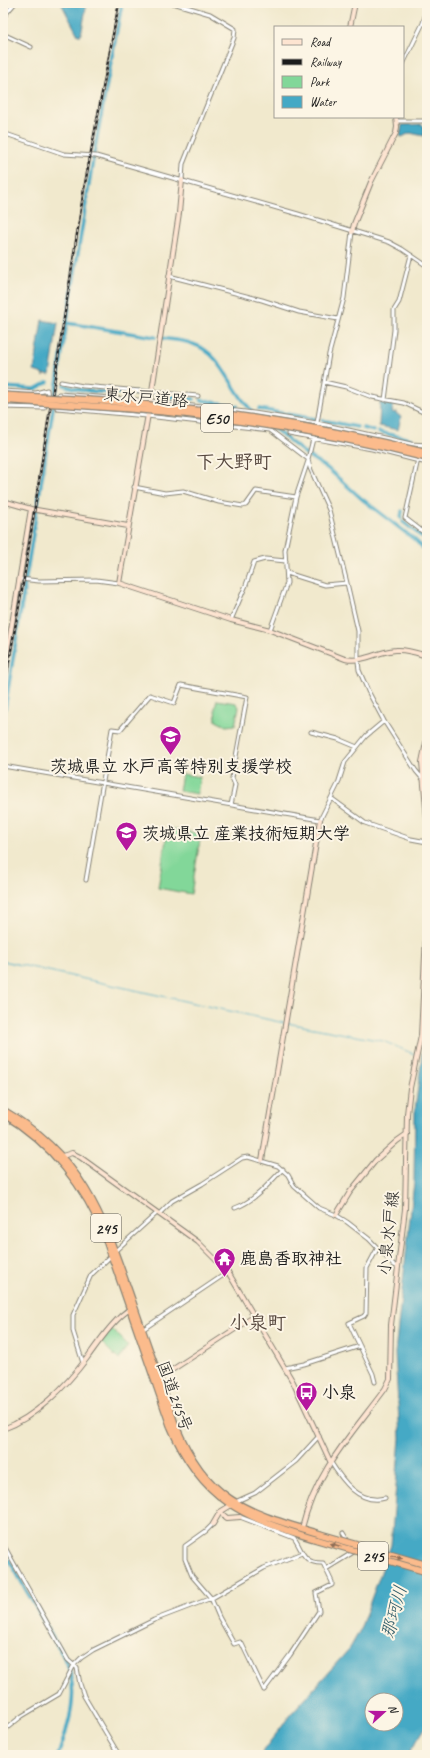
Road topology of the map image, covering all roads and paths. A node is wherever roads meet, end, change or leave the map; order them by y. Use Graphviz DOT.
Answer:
graph roads {
  1 [pos="15,3"];
  2 [pos="173,3"];
  3 [pos="355,3"];
  4 [pos="427,10"];
  5 [pos="3,17"];
  6 [pos="350,26"];
  7 [pos="3,34"];
  8 [pos="31,47"];
  9 [pos="404,62"];
  10 [pos="396,119"];
  11 [pos="427,121"];
  12 [pos="3,133"];
  13 [pos="182,180"];
  14 [pos="352,232"];
  15 [pos="411,255"];
  16 [pos="427,266"];
  17 [pos="169,276"];
  18 [pos="338,319"];
  19 [pos="61,382"];
  20 [pos="324,382"];
  21 [pos="3,391"];
  22 [pos="152,391"];
  23 [pos="59,394"];
  24 [pos="3,395"];
  25 [pos="198,396"];
  26 [pos="3,400"];
  27 [pos="385,400"];
  28 [pos="150,401"];
  29 [pos="3,407"];
  30 [pos="57,408"];
  31 [pos="245,412"];
  32 [pos="427,414"];
  33 [pos="147,416"];
  34 [pos="292,419"];
  35 [pos="317,423"];
  36 [pos="244,427"];
  37 [pos="314,439"];
  38 [pos="427,445"];
  39 [pos="427,453"];
  40 [pos="309,458"];
  41 [pos="427,458"];
  42 [pos="417,461"];
  43 [pos="427,463"];
  44 [pos="134,487"];
  45 [pos="296,497"];
  46 [pos="3,501"];
  47 [pos="35,510"];
  48 [pos="128,526"];
  49 [pos="427,534"];
  50 [pos="286,561"];
  51 [pos="287,574"];
  52 [pos="24,580"];
  53 [pos="119,583"];
  54 [pos="347,583"];
  55 [pos="231,620"];
  56 [pos="270,630"];
  57 [pos="427,656"];
  58 [pos="358,660"];
  59 [pos="3,678"];
  60 [pos="384,721"];
  61 [pos="310,732"];
  62 [pos="427,738"];
  63 [pos="357,747"];
  64 [pos="3,766"];
  65 [pos="422,778"];
  66 [pos="103,784"];
  67 [pos="331,798"];
  68 [pos="231,805"];
  69 [pos="427,819"];
  70 [pos="320,820"];
  71 [pos="427,842"];
  72 [pos="86,880"];
  73 [pos="427,915"];
  74 [pos="3,1110"];
  75 [pos="3,1114"];
  76 [pos="407,1134"];
  77 [pos="59,1157"];
  78 [pos="262,1160"];
  79 [pos="283,1169"];
  80 [pos="235,1208"];
  81 [pos="158,1214"];
  82 [pos="336,1215"];
  83 [pos="377,1249"];
  84 [pos="113,1254"];
  85 [pos="398,1267"];
  86 [pos="228,1272"];
  87 [pos="132,1308"];
  88 [pos="255,1316"];
  89 [pos="142,1330"];
  90 [pos="360,1346"];
  91 [pos="83,1363"];
  92 [pos="285,1368"];
  93 [pos="157,1379"];
  94 [pos="375,1382"];
  95 [pos="3,1429"];
  96 [pos="319,1436"];
  97 [pos="330,1461"];
  98 [pos="385,1498"];
  99 [pos="232,1504"];
  100 [pos="220,1512"];
  101 [pos="240,1517"];
  102 [pos="212,1524"];
  103 [pos="302,1528"];
  104 [pos="343,1533"];
  105 [pos="319,1537"];
  106 [pos="3,1544"];
  107 [pos="302,1553"];
  108 [pos="427,1565"];
  109 [pos="326,1569"];
  110 [pos="427,1572"];
  111 [pos="211,1598"];
  112 [pos="74,1665"];
  113 [pos="3,1731"];
  114 [pos="119,1755"];
  1 -- 5 [label="street"];
  2 -- 13 [label="street"];
  3 -- 6 [label="street"];
  4 -- 9 [label="street"];
  7 -- 8 [label="street"];
  10 -- 11 [label="street"];
  10 -- 14 [label="street"];
  12 -- 13 [label="street"];
  13 -- 14 [label="street"];
  13 -- 17 [label="street"];
  14 -- 15 [label="street"];
  14 -- 18 [label="street"];
  15 -- 16 [label="street"];
  15 -- 27 [label="street"];
  17 -- 18 [label="street"];
  17 -- 22 [label="street"];
  18 -- 20 [label="street"];
  19 -- 22 [label="street"];
  20 -- 27 [label="street"];
  20 -- 35 [label="street"];
  21 -- 29 [label="street"];
  22 -- 25 [label="street"];
  22 -- 28 [label="street"];
  23 -- 28 [label="street"];
  24 -- 39 [label="highway, 東水戸道路 / E50, bridge"];
  26 -- 41 [label="highway, 東水戸道路 / E50, bridge"];
  27 -- 32 [label="street"];
  28 -- 31 [label="street"];
  28 -- 33 [label="street"];
  30 -- 33 [label="street"];
  31 -- 34 [label="street"];
  31 -- 36 [label="street"];
  33 -- 36 [label="street"];
  33 -- 44 [label="street"];
  34 -- 35 [label="street"];
  34 -- 37 [label="street"];
  35 -- 37 [label="street"];
  35 -- 38 [label="street"];
  36 -- 40 [label="street"];
  37 -- 40 [label="street"];
  37 -- 42 [label="street"];
  38 -- 42 [label="street"];
  40 -- 45 [label="street"];
  40 -- 54 [label="street"];
  42 -- 43 [label="street"];
  42 -- 49 [label="street"];
  44 -- 45 [label="street"];
  44 -- 48 [label="street"];
  45 -- 50 [label="street"];
  46 -- 47 [label="street"];
  47 -- 48 [label="street"];
  47 -- 52 [label="street"];
  48 -- 53 [label="street"];
  50 -- 51 [label="street"];
  50 -- 55 [label="street"];
  51 -- 54 [label="street"];
  51 -- 56 [label="street"];
  52 -- 53 [label="street"];
  52 -- 59 [label="street"];
  53 -- 55 [label="street"];
  54 -- 58 [label="street"];
  55 -- 56 [label="street"];
  56 -- 58 [label="street"];
  57 -- 58 [label="street"];
  58 -- 60 [label="street"];
  60 -- 63 [label="street"];
  60 -- 65 [label="street"];
  61 -- 63 [label="street"];
  62 -- 65 [label="street"];
  63 -- 67 [label="street"];
  64 -- 66 [label="street"];
  65 -- 69 [label="street"];
  66 -- 68 [label="street"];
  66 -- 68 [label="street"];
  66 -- 72 [label="street"];
  67 -- 70 [label="street"];
  67 -- 71 [label="street"];
  68 -- 70 [label="street"];
  70 -- 78 [label="street"];
  73 -- 76 [label="street, 小泉水戸線"];
  74 -- 77 [label="highway, 国道245号 / 245"];
  75 -- 77 [label="highway, 国道245号 / 245"];
  76 -- 82 [label="street"];
  76 -- 85 [label="street, 小泉水戸線"];
  77 -- 81 [label="street"];
  77 -- 84 [label="highway, 国道245号 / 245"];
  78 -- 79 [label="street"];
  78 -- 81 [label="street"];
  79 -- 80 [label="street"];
  79 -- 82 [label="street"];
  81 -- 84 [label="street"];
  81 -- 86 [label="street"];
  82 -- 83 [label="street"];
  83 -- 85 [label="street"];
  83 -- 90 [label="street"];
  84 -- 87 [label="highway, 国道245号 / 245"];
  84 -- 91 [label="street"];
  85 -- 97 [label="street, 小泉水戸線"];
  86 -- 88 [label="street"];
  86 -- 89 [label="street"];
  87 -- 89 [label="highway, 国道245号 / 245"];
  87 -- 91 [label="street"];
  87 -- 93 [label="highway, 国道245号 / 245"];
  88 -- 92 [label="street"];
  88 -- 93 [label="street"];
  89 -- 93 [label="highway, 国道245号 / 245"];
  90 -- 92 [label="street"];
  90 -- 94 [label="street"];
  91 -- 95 [label="street"];
  92 -- 96 [label="street"];
  93 -- 99 [label="highway, 国道245号 / 245"];
  96 -- 97 [label="street"];
  96 -- 99 [label="street"];
  97 -- 98 [label="street"];
  97 -- 103 [label="street, 小泉水戸線"];
  99 -- 100 [label="street"];
  99 -- 103 [label="highway, 国道245号 / 245"];
  99 -- 105 [label="highway, 国道245号 / 245"];
  100 -- 101 [label="street"];
  100 -- 102 [label="street"];
  101 -- 107 [label="street"];
  102 -- 111 [label="street"];
  103 -- 105 [label="highway, 国道245号 / 245"];
  104 -- 109 [label="street"];
  105 -- 108 [label="highway, 国道245号 / 245, one-way, bridge"];
  110 -- 105 [label="highway, 国道245号 / 245, one-way, bridge"];
  106 -- 112 [label="street"];
  107 -- 109 [label="street"];
  107 -- 111 [label="street"];
  109 -- 111 [label="street"];
  111 -- 112 [label="street"];
  112 -- 113 [label="street"];
  112 -- 114 [label="street"];
}
